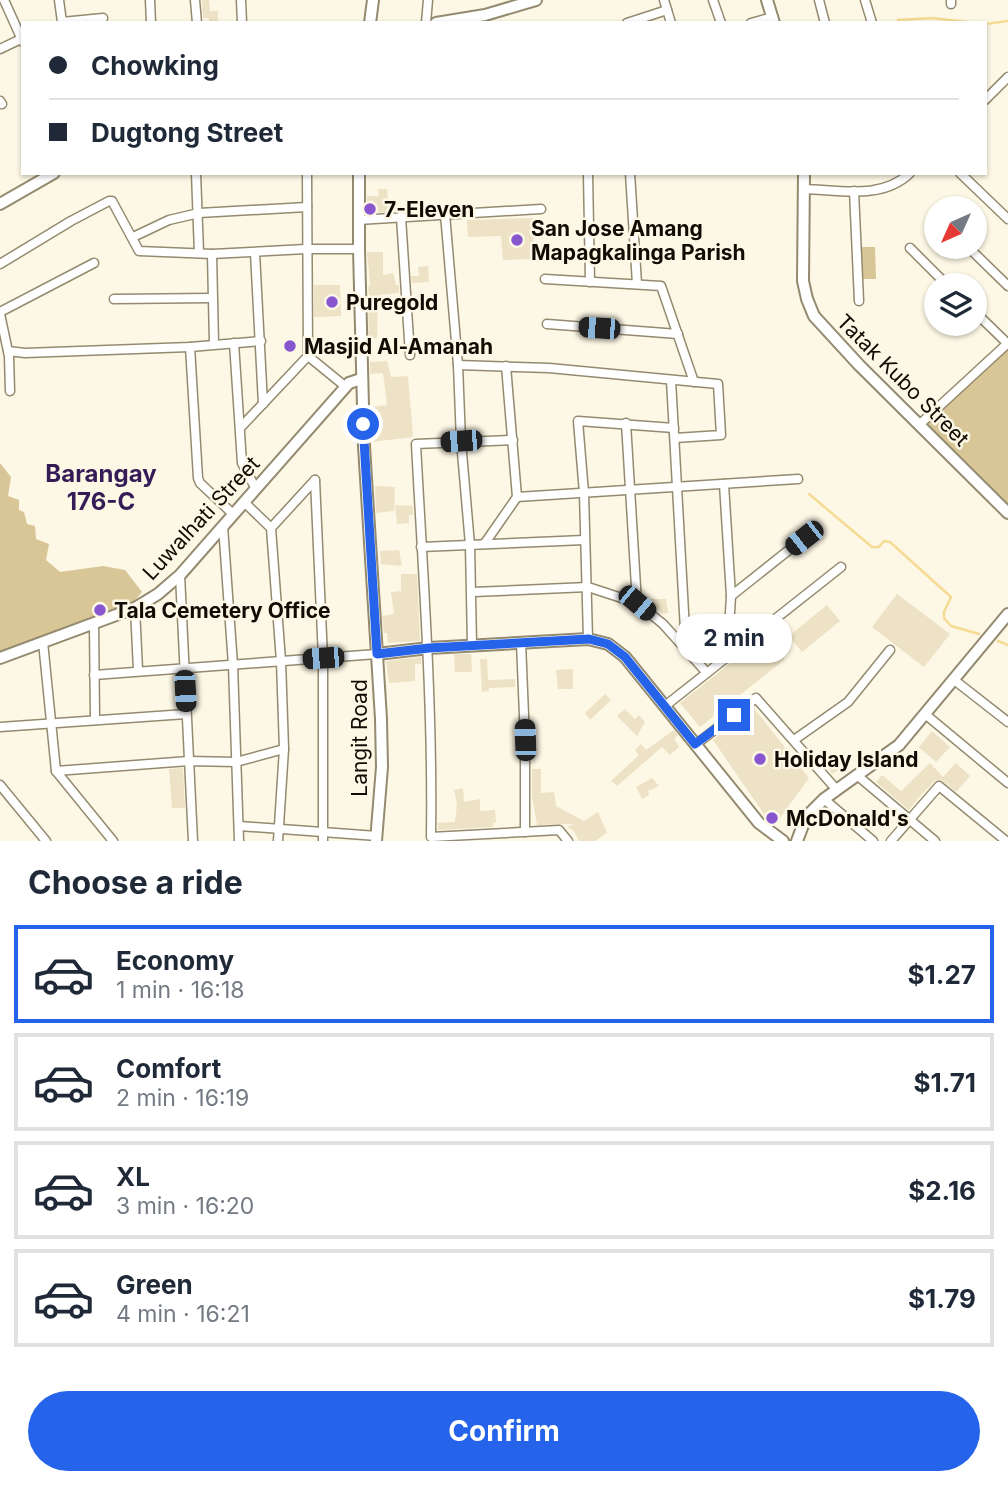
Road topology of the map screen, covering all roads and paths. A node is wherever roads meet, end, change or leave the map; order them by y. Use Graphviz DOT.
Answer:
graph roads {
  1 [pos="4,0"];
  2 [pos="59,0"];
  3 [pos="150,0"];
  4 [pos="195,0"];
  5 [pos="241,0"];
  6 [pos="373,0"];
  7 [pos="428,0"];
  8 [pos="536,0"];
  9 [pos="664,0"];
  10 [pos="713,0"];
  11 [pos="768,0"];
  12 [pos="819,0"];
  13 [pos="877,0"];
  14 [pos="866,2"];
  15 [pos="667,10"];
  16 [pos="103,18"];
  17 [pos="774,20"];
  18 [pos="61,21"];
  19 [pos="72,21"];
  20 [pos="151,21"];
  21 [pos="197,21"];
  22 [pos="242,21"];
  23 [pos="370,21"];
  24 [pos="426,21"];
  25 [pos="448,21"];
  26 [pos="632,21"];
  27 [pos="670,21"];
  28 [pos="720,21"];
  29 [pos="824,21"];
  30 [pos="871,21"];
  31 [pos="21,39"];
  32 [pos="21,41"];
  33 [pos="0,49"];
  34 [pos="1008,77"];
  35 [pos="987,98"];
  36 [pos="51,175"];
  37 [pos="196,175"];
  38 [pos="307,175"];
  39 [pos="359,175"];
  40 [pos="588,175"];
  41 [pos="630,175"];
  42 [pos="804,175"];
  43 [pos="907,175"];
  44 [pos="962,175"];
  45 [pos="804,189"];
  46 [pos="854,191"];
  47 [pos="0,204"];
  48 [pos="307,207"];
  49 [pos="541,209"];
  50 [pos="199,213"];
  51 [pos="445,214"];
  52 [pos="401,217"];
  53 [pos="1008,219"];
  54 [pos="358,220"];
  55 [pos="133,237"];
  56 [pos="306,248"];
  57 [pos="910,248"];
  58 [pos="359,249"];
  59 [pos="199,253"];
  60 [pos="255,253"];
  61 [pos="212,254"];
  62 [pos="980,259"];
  63 [pos="94,263"];
  64 [pos="0,264"];
  65 [pos="935,273"];
  66 [pos="545,279"];
  67 [pos="590,282"];
  68 [pos="637,284"];
  69 [pos="1008,286"];
  70 [pos="212,298"];
  71 [pos="114,299"];
  72 [pos="859,300"];
  73 [pos="0,313"];
  74 [pos="547,324"];
  75 [pos="987,324"];
  76 [pos="678,334"];
  77 [pos="261,341"];
  78 [pos="234,342"];
  79 [pos="214,344"];
  80 [pos="1008,344"];
  81 [pos="190,347"];
  82 [pos="5,355"];
  83 [pos="410,355"];
  84 [pos="308,356"];
  85 [pos="458,365"];
  86 [pos="506,366"];
  87 [pos="362,379"];
  88 [pos="671,380"];
  89 [pos="694,382"];
  90 [pos="346,387"];
  91 [pos="10,391"];
  92 [pos="262,404"];
  93 [pos="626,423"];
  94 [pos="919,425"];
  95 [pos="241,427"];
  96 [pos="674,428"];
  97 [pos="674,438"];
  98 [pos="513,440"];
  99 [pos="461,441"];
  100 [pos="798,479"];
  101 [pos="724,484"];
  102 [pos="678,487"];
  103 [pos="256,489"];
  104 [pos="630,490"];
  105 [pos="584,493"];
  106 [pos="517,497"];
  107 [pos="244,502"];
  108 [pos="1008,513"];
  109 [pos="233,514"];
  110 [pos="223,526"];
  111 [pos="271,528"];
  112 [pos="804,538"];
  113 [pos="584,540"];
  114 [pos="485,543"];
  115 [pos="470,545"];
  116 [pos="421,547"];
  117 [pos="841,568"];
  118 [pos="180,575"];
  119 [pos="588,587"];
  120 [pos="472,592"];
  121 [pos="731,596"];
  122 [pos="637,603"];
  123 [pos="135,608"];
  124 [pos="1008,614"];
  125 [pos="94,623"];
  126 [pos="589,639"];
  127 [pos="43,642"];
  128 [pos="521,642"];
  129 [pos="472,645"];
  130 [pos="740,645"];
  131 [pos="429,648"];
  132 [pos="686,649"];
  133 [pos="890,650"];
  134 [pos="377,654"];
  135 [pos="0,658"];
  136 [pos="323,658"];
  137 [pos="281,661"];
  138 [pos="233,665"];
  139 [pos="183,667"];
  140 [pos="138,670"];
  141 [pos="707,673"];
  142 [pos="94,675"];
  143 [pos="953,679"];
  144 [pos="665,706"];
  145 [pos="186,714"];
  146 [pos="925,714"];
  147 [pos="94,720"];
  148 [pos="1008,722"];
  149 [pos="51,723"];
  150 [pos="0,727"];
  151 [pos="794,740"];
  152 [pos="695,744"];
  153 [pos="284,750"];
  154 [pos="189,761"];
  155 [pos="236,762"];
  156 [pos="56,771"];
  157 [pos="858,776"];
  158 [pos="1008,783"];
  159 [pos="0,785"];
  160 [pos="836,789"];
  161 [pos="824,799"];
  162 [pos="909,820"];
  163 [pos="239,826"];
  164 [pos="278,830"];
  165 [pos="526,832"];
  166 [pos="324,836"];
  167 [pos="511,837"];
  168 [pos="376,838"];
  169 [pos="475,838"];
  170 [pos="46,841"];
  171 [pos="113,841"];
  172 [pos="193,841"];
  173 [pos="239,841"];
  174 [pos="278,841"];
  175 [pos="568,841"];
  176 [pos="783,841"];
  177 [pos="797,841"];
  178 [pos="873,841"];
  179 [pos="891,841"];
  180 [pos="935,841"];
  181 [pos="1006,841"];
  1 -- 31 [label="street"];
  2 -- 18 [label="street"];
  3 -- 20 [label="street"];
  4 -- 21 [label="street"];
  5 -- 22 [label="street"];
  6 -- 23 [label="street"];
  7 -- 24 [label="street"];
  8 -- 25 [label="street"];
  9 -- 15 [label="street"];
  10 -- 28 [label="street"];
  11 -- 17 [label="street"];
  12 -- 29 [label="street"];
  13 -- 14 [label="street"];
  14 -- 30 [label="street"];
  15 -- 26 [label="street"];
  15 -- 27 [label="street"];
  16 -- 19 [label="street"];
  32 -- 33 [label="street"];
  34 -- 35 [label="street"];
  36 -- 47 [label="street"];
  37 -- 50 [label="street"];
  38 -- 48 [label="street"];
  39 -- 54 [label="street, Langit Road"];
  40 -- 67 [label="street"];
  41 -- 68 [label="street"];
  42 -- 45 [label="street, Tatak Kubo Street"];
  43 -- 46 [label="street"];
  44 -- 53 [label="street"];
  45 -- 46 [label="street"];
  45 -- 94 [label="street, Tatak Kubo Street"];
  46 -- 72 [label="street"];
  48 -- 50 [label="street"];
  48 -- 56 [label="street"];
  49 -- 51 [label="street"];
  50 -- 55 [label="street"];
  50 -- 59 [label="street"];
  51 -- 52 [label="street"];
  51 -- 85 [label="street"];
  52 -- 54 [label="street"];
  52 -- 83 [label="street"];
  54 -- 58 [label="street, Langit Road"];
  55 -- 59 [label="street"];
  55 -- 64 [label="street"];
  56 -- 58 [label="street"];
  56 -- 60 [label="street"];
  56 -- 84 [label="street"];
  57 -- 65 [label="street"];
  58 -- 87 [label="street, Langit Road"];
  59 -- 61 [label="street"];
  60 -- 61 [label="street"];
  60 -- 77 [label="street"];
  61 -- 70 [label="street"];
  62 -- 69 [label="street"];
  63 -- 73 [label="street"];
  66 -- 67 [label="street"];
  67 -- 68 [label="street"];
  68 -- 76 [label="street"];
  70 -- 71 [label="street"];
  70 -- 79 [label="street"];
  73 -- 82 [label="street"];
  74 -- 76 [label="street"];
  75 -- 80 [label="street"];
  76 -- 89 [label="street"];
  77 -- 78 [label="street"];
  77 -- 92 [label="street"];
  78 -- 79 [label="street"];
  78 -- 95 [label="street"];
  79 -- 81 [label="street"];
  80 -- 94 [label="street"];
  81 -- 82 [label="street"];
  81 -- 109 [label="street"];
  82 -- 91 [label="street"];
  84 -- 90 [label="street"];
  84 -- 92 [label="street"];
  85 -- 86 [label="street"];
  85 -- 99 [label="street"];
  86 -- 88 [label="street"];
  86 -- 98 [label="street"];
  87 -- 90 [label="street, Luwalhati Street"];
  87 -- 134 [label="street, Langit Road"];
  88 -- 89 [label="street"];
  88 -- 96 [label="street"];
  89 -- 97 [label="street"];
  90 -- 103 [label="street, Luwalhati Street"];
  92 -- 95 [label="street"];
  93 -- 96 [label="street"];
  93 -- 104 [label="street"];
  93 -- 105 [label="street"];
  94 -- 108 [label="street, Tatak Kubo Street"];
  95 -- 103 [label="street"];
  96 -- 97 [label="street"];
  97 -- 102 [label="street"];
  98 -- 99 [label="street"];
  98 -- 106 [label="street"];
  99 -- 115 [label="street"];
  99 -- 116 [label="street"];
  100 -- 101 [label="street"];
  101 -- 102 [label="street"];
  101 -- 121 [label="street"];
  102 -- 104 [label="street"];
  102 -- 132 [label="street"];
  103 -- 107 [label="street, Luwalhati Street"];
  104 -- 105 [label="street"];
  104 -- 122 [label="street"];
  105 -- 106 [label="street"];
  105 -- 113 [label="street"];
  106 -- 114 [label="street"];
  107 -- 109 [label="street, Luwalhati Street"];
  107 -- 111 [label="street"];
  109 -- 110 [label="street, Luwalhati Street"];
  110 -- 118 [label="street, Luwalhati Street"];
  110 -- 138 [label="street"];
  111 -- 136 [label="street"];
  111 -- 137 [label="street"];
  112 -- 121 [label="street"];
  113 -- 114 [label="street"];
  113 -- 119 [label="street"];
  114 -- 115 [label="street"];
  115 -- 116 [label="street"];
  115 -- 120 [label="street"];
  116 -- 131 [label="street"];
  117 -- 130 [label="street"];
  118 -- 123 [label="street, Luwalhati Street"];
  118 -- 139 [label="street"];
  119 -- 120 [label="street"];
  119 -- 122 [label="street"];
  119 -- 126 [label="street"];
  120 -- 129 [label="street"];
  121 -- 130 [label="street"];
  122 -- 132 [label="street"];
  123 -- 125 [label="street, Luwalhati Street"];
  123 -- 140 [label="street"];
  124 -- 143 [label="street"];
  125 -- 127 [label="street, Luwalhati Street"];
  125 -- 142 [label="street"];
  126 -- 128 [label="street"];
  126 -- 144 [label="street"];
  127 -- 135 [label="street, Luwalhati Street"];
  127 -- 149 [label="street"];
  128 -- 129 [label="street"];
  128 -- 165 [label="street"];
  129 -- 131 [label="street"];
  130 -- 141 [label="street"];
  131 -- 134 [label="street"];
  131 -- 169 [label="street"];
  132 -- 141 [label="street"];
  133 -- 151 [label="street"];
  134 -- 136 [label="street"];
  134 -- 168 [label="street, Langit Road"];
  136 -- 137 [label="street"];
  136 -- 166 [label="street"];
  137 -- 138 [label="street"];
  137 -- 153 [label="street"];
  138 -- 139 [label="street"];
  138 -- 155 [label="street"];
  139 -- 140 [label="street"];
  139 -- 145 [label="street"];
  140 -- 142 [label="street"];
  141 -- 144 [label="street"];
  142 -- 147 [label="street"];
  143 -- 146 [label="street"];
  143 -- 148 [label="street"];
  144 -- 152 [label="street"];
  145 -- 147 [label="street"];
  145 -- 154 [label="street"];
  146 -- 157 [label="street"];
  146 -- 158 [label="street"];
  147 -- 149 [label="street"];
  149 -- 150 [label="street"];
  149 -- 156 [label="street"];
  151 -- 152 [label="street"];
  151 -- 160 [label="street"];
  152 -- 176 [label="street"];
  153 -- 155 [label="street"];
  153 -- 164 [label="street"];
  154 -- 155 [label="street"];
  154 -- 156 [label="street"];
  154 -- 172 [label="street"];
  155 -- 163 [label="street"];
  156 -- 171 [label="street"];
  157 -- 160 [label="street"];
  157 -- 162 [label="street"];
  159 -- 170 [label="street"];
  160 -- 161 [label="street"];
  161 -- 177 [label="street"];
  161 -- 178 [label="street"];
  162 -- 179 [label="street"];
  162 -- 180 [label="street"];
  162 -- 181 [label="street"];
  163 -- 164 [label="street"];
  163 -- 173 [label="street"];
  164 -- 166 [label="street"];
  164 -- 174 [label="street"];
  165 -- 167 [label="street"];
  165 -- 175 [label="street"];
  166 -- 168 [label="street"];
  167 -- 169 [label="street"];
}
